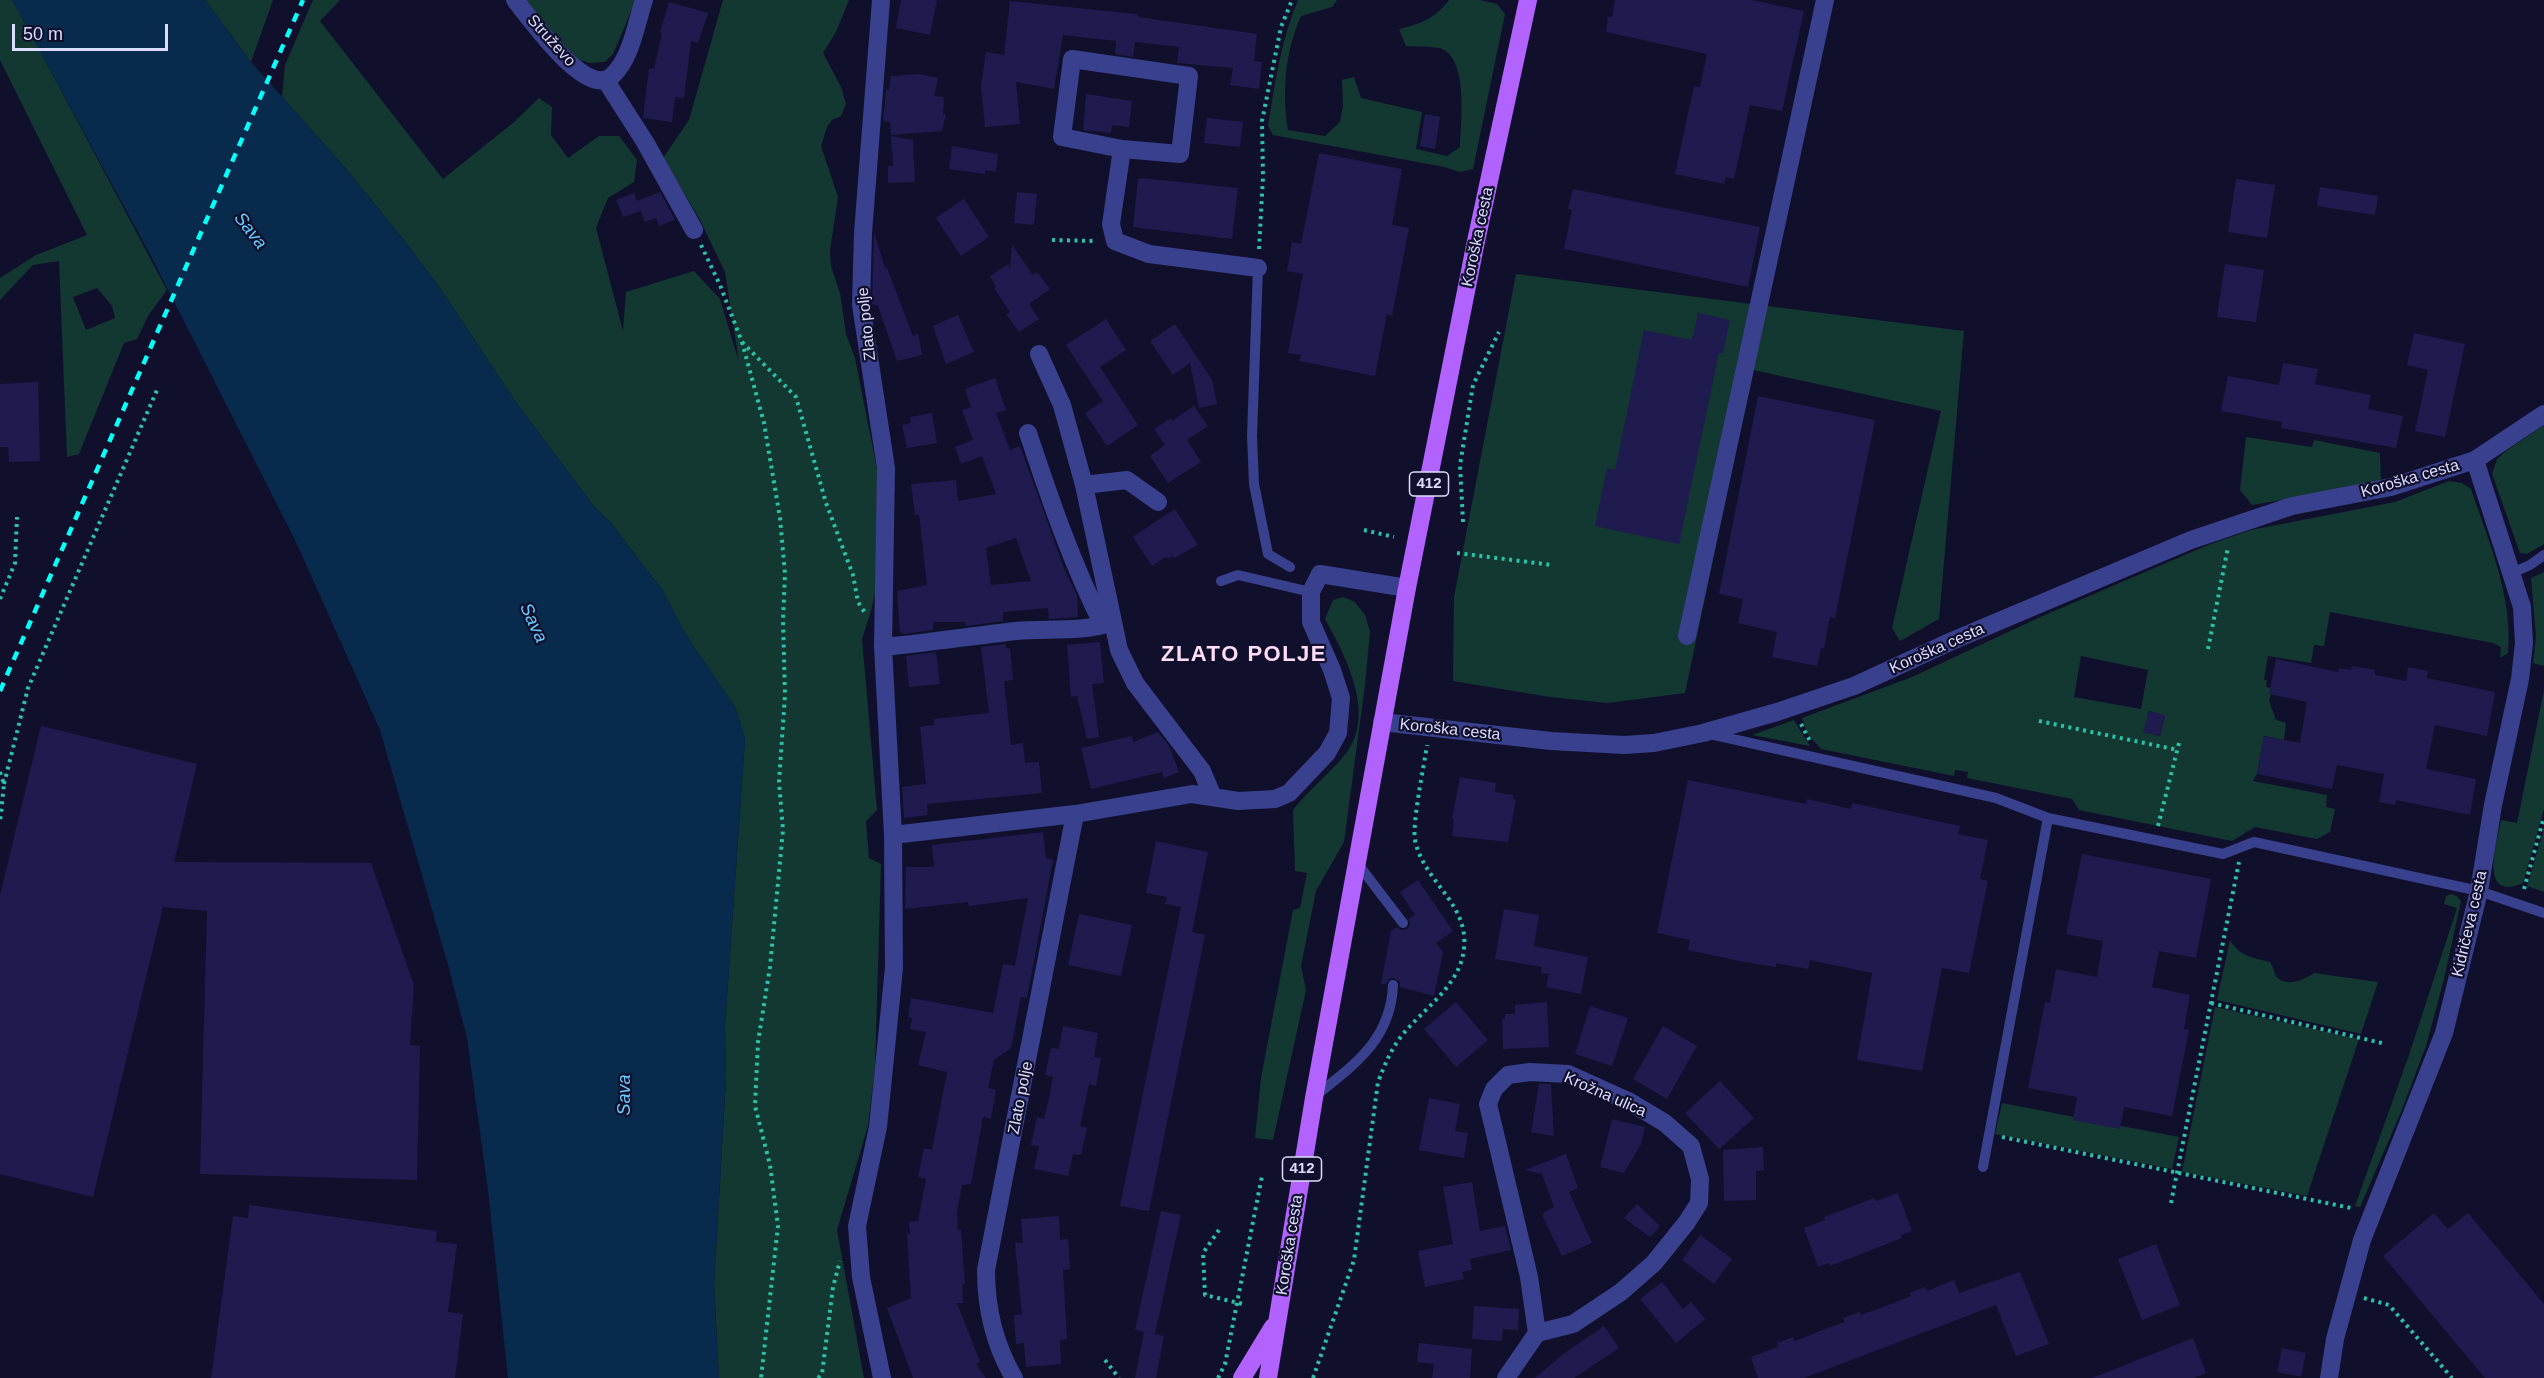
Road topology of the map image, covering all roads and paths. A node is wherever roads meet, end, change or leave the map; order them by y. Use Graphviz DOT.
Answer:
graph roads {
  1 [pos="515,0"];
  2 [pos="644,0"];
  3 [pos="881,0"];
  4 [pos="1292,0"];
  5 [pos="1528,0"];
  6 [pos="1825,0"];
  7 [pos="606,81"];
  8 [pos="1122,149"];
  9 [pos="694,230"];
  10 [pos="1052,240"];
  11 [pos="1114,241"];
  12 [pos="1258,268"];
  13 [pos="1499,332"];
  14 [pos="742,342"];
  15 [pos="1039,354"];
  16 [pos="157,390"];
  17 [pos="2544,414"];
  18 [pos="1028,433"];
  19 [pos="2475,460"];
  20 [pos="1084,485"];
  21 [pos="1158,502"];
  22 [pos="17,517"];
  23 [pos="1463,522"];
  24 [pos="2232,526"];
  25 [pos="1364,530"];
  26 [pos="1394,537"];
  27 [pos="1457,553"];
  28 [pos="2544,555"];
  29 [pos="1552,565"];
  30 [pos="1290,567"];
  31 [pos="2512,573"];
  32 [pos="1221,581"];
  33 [pos="1407,588"];
  34 [pos="1311,592"];
  35 [pos="0,599"];
  36 [pos="867,618"];
  37 [pos="1107,624"];
  38 [pos="1687,636"];
  39 [pos="883,647"];
  40 [pos="2208,650"];
  41 [pos="1793,706"];
  42 [pos="2039,721"];
  43 [pos="1382,722"];
  44 [pos="1430,728"];
  45 [pos="1703,732"];
  46 [pos="2180,739"];
  47 [pos="2178,750"];
  48 [pos="1823,758"];
  49 [pos="0,772"];
  50 [pos="4,784"];
  51 [pos="1213,797"];
  52 [pos="1076,814"];
  53 [pos="2544,817"];
  54 [pos="2048,818"];
  55 [pos="0,822"];
  56 [pos="893,835"];
  57 [pos="2154,840"];
  58 [pos="2242,847"];
  59 [pos="1358,864"];
  60 [pos="2524,889"];
  61 [pos="2479,891"];
  62 [pos="2544,913"];
  63 [pos="1402,923"];
  64 [pos="1393,985"];
  65 [pos="2211,1003"];
  66 [pos="2386,1044"];
  67 [pos="1314,1098"];
  68 [pos="1989,1135"];
  69 [pos="1983,1167"];
  70 [pos="2178,1172"];
  71 [pos="1262,1176"];
  72 [pos="2171,1203"];
  73 [pos="2351,1208"];
  74 [pos="857,1226"];
  75 [pos="1219,1230"];
  76 [pos="2348,1294"];
  77 [pos="1237,1303"];
  78 [pos="1244,1304"];
  79 [pos="1277,1321"];
  80 [pos="1537,1333"];
  81 [pos="1105,1360"];
  82 [pos="761,1378"];
  83 [pos="818,1378"];
  84 [pos="882,1378"];
  85 [pos="1014,1378"];
  86 [pos="1119,1378"];
  87 [pos="1218,1378"];
  88 [pos="1242,1378"];
  89 [pos="1268,1378"];
  90 [pos="1313,1378"];
  91 [pos="1506,1378"];
  92 [pos="2329,1378"];
  93 [pos="2452,1378"];
  1 -- 7 [label="street, Struževo"];
  2 -- 7 [label="street"];
  3 -- 39 [label="street, Zlato polje"];
  4 -- 12 [label="path"];
  5 -- 33 [label="main road, Koroška cesta / 412"];
  6 -- 38 [label="street"];
  7 -- 9 [label="street"];
  8 -- 8 [label="street"];
  8 -- 11 [label="street"];
  9 -- 14 [label="path"];
  10 -- 11 [label="path"];
  11 -- 12 [label="street"];
  12 -- 30 [label="lane"];
  13 -- 23 [label="path"];
  14 -- 36 [label="path"];
  14 -- 82 [label="path"];
  15 -- 20 [label="street"];
  16 -- 50 [label="path"];
  17 -- 19 [label="street, Koroška cesta"];
  18 -- 37 [label="street"];
  19 -- 24 [label="street, Koroška cesta"];
  19 -- 31 [label="street, Kidričeva cesta"];
  20 -- 21 [label="street"];
  20 -- 37 [label="street"];
  22 -- 35 [label="path"];
  24 -- 40 [label="path"];
  24 -- 41 [label="street, Koroška cesta"];
  25 -- 26 [label="path"];
  27 -- 29 [label="path"];
  28 -- 31 [label="lane"];
  31 -- 61 [label="street, Kidričeva cesta"];
  32 -- 34 [label="lane"];
  33 -- 34 [label="street"];
  33 -- 43 [label="main road, Koroška cesta / 412"];
  34 -- 51 [label="street"];
  37 -- 39 [label="street"];
  37 -- 51 [label="street"];
  39 -- 56 [label="street, Zlato polje"];
  41 -- 45 [label="street, Koroška cesta"];
  41 -- 48 [label="path"];
  42 -- 47 [label="path"];
  43 -- 44 [label="street, Koroška cesta"];
  43 -- 59 [label="main road, Koroška cesta / 412"];
  44 -- 45 [label="street, Koroška cesta"];
  44 -- 90 [label="path"];
  45 -- 48 [label="lane"];
  46 -- 47 [label="path"];
  47 -- 57 [label="path"];
  48 -- 54 [label="lane"];
  49 -- 50 [label="path"];
  50 -- 55 [label="path"];
  51 -- 52 [label="street"];
  52 -- 56 [label="street"];
  52 -- 85 [label="street, Zlato polje"];
  53 -- 60 [label="path"];
  54 -- 57 [label="lane"];
  54 -- 68 [label="lane"];
  56 -- 74 [label="street, Zlato polje"];
  57 -- 58 [label="lane"];
  58 -- 61 [label="lane"];
  58 -- 65 [label="path"];
  59 -- 63 [label="lane"];
  59 -- 67 [label="main road, Koroška cesta / 412"];
  61 -- 62 [label="lane"];
  61 -- 76 [label="street, Kidričeva cesta"];
  64 -- 67 [label="lane"];
  65 -- 66 [label="path"];
  65 -- 70 [label="path"];
  67 -- 79 [label="main road, Koroška cesta / 412"];
  68 -- 69 [label="lane"];
  68 -- 70 [label="path"];
  70 -- 72 [label="path"];
  70 -- 73 [label="path"];
  71 -- 77 [label="path"];
  74 -- 83 [label="path"];
  74 -- 84 [label="street, Zlato polje"];
  75 -- 77 [label="path"];
  76 -- 92 [label="street, Kidričeva cesta"];
  76 -- 93 [label="path"];
  77 -- 78 [label="path"];
  77 -- 87 [label="path"];
  79 -- 88 [label="main road, 412"];
  79 -- 89 [label="main road, Koroška cesta / 412"];
  80 -- 80 [label="street, Krožna ulica"];
  80 -- 91 [label="street"];
  81 -- 86 [label="path"];
}
